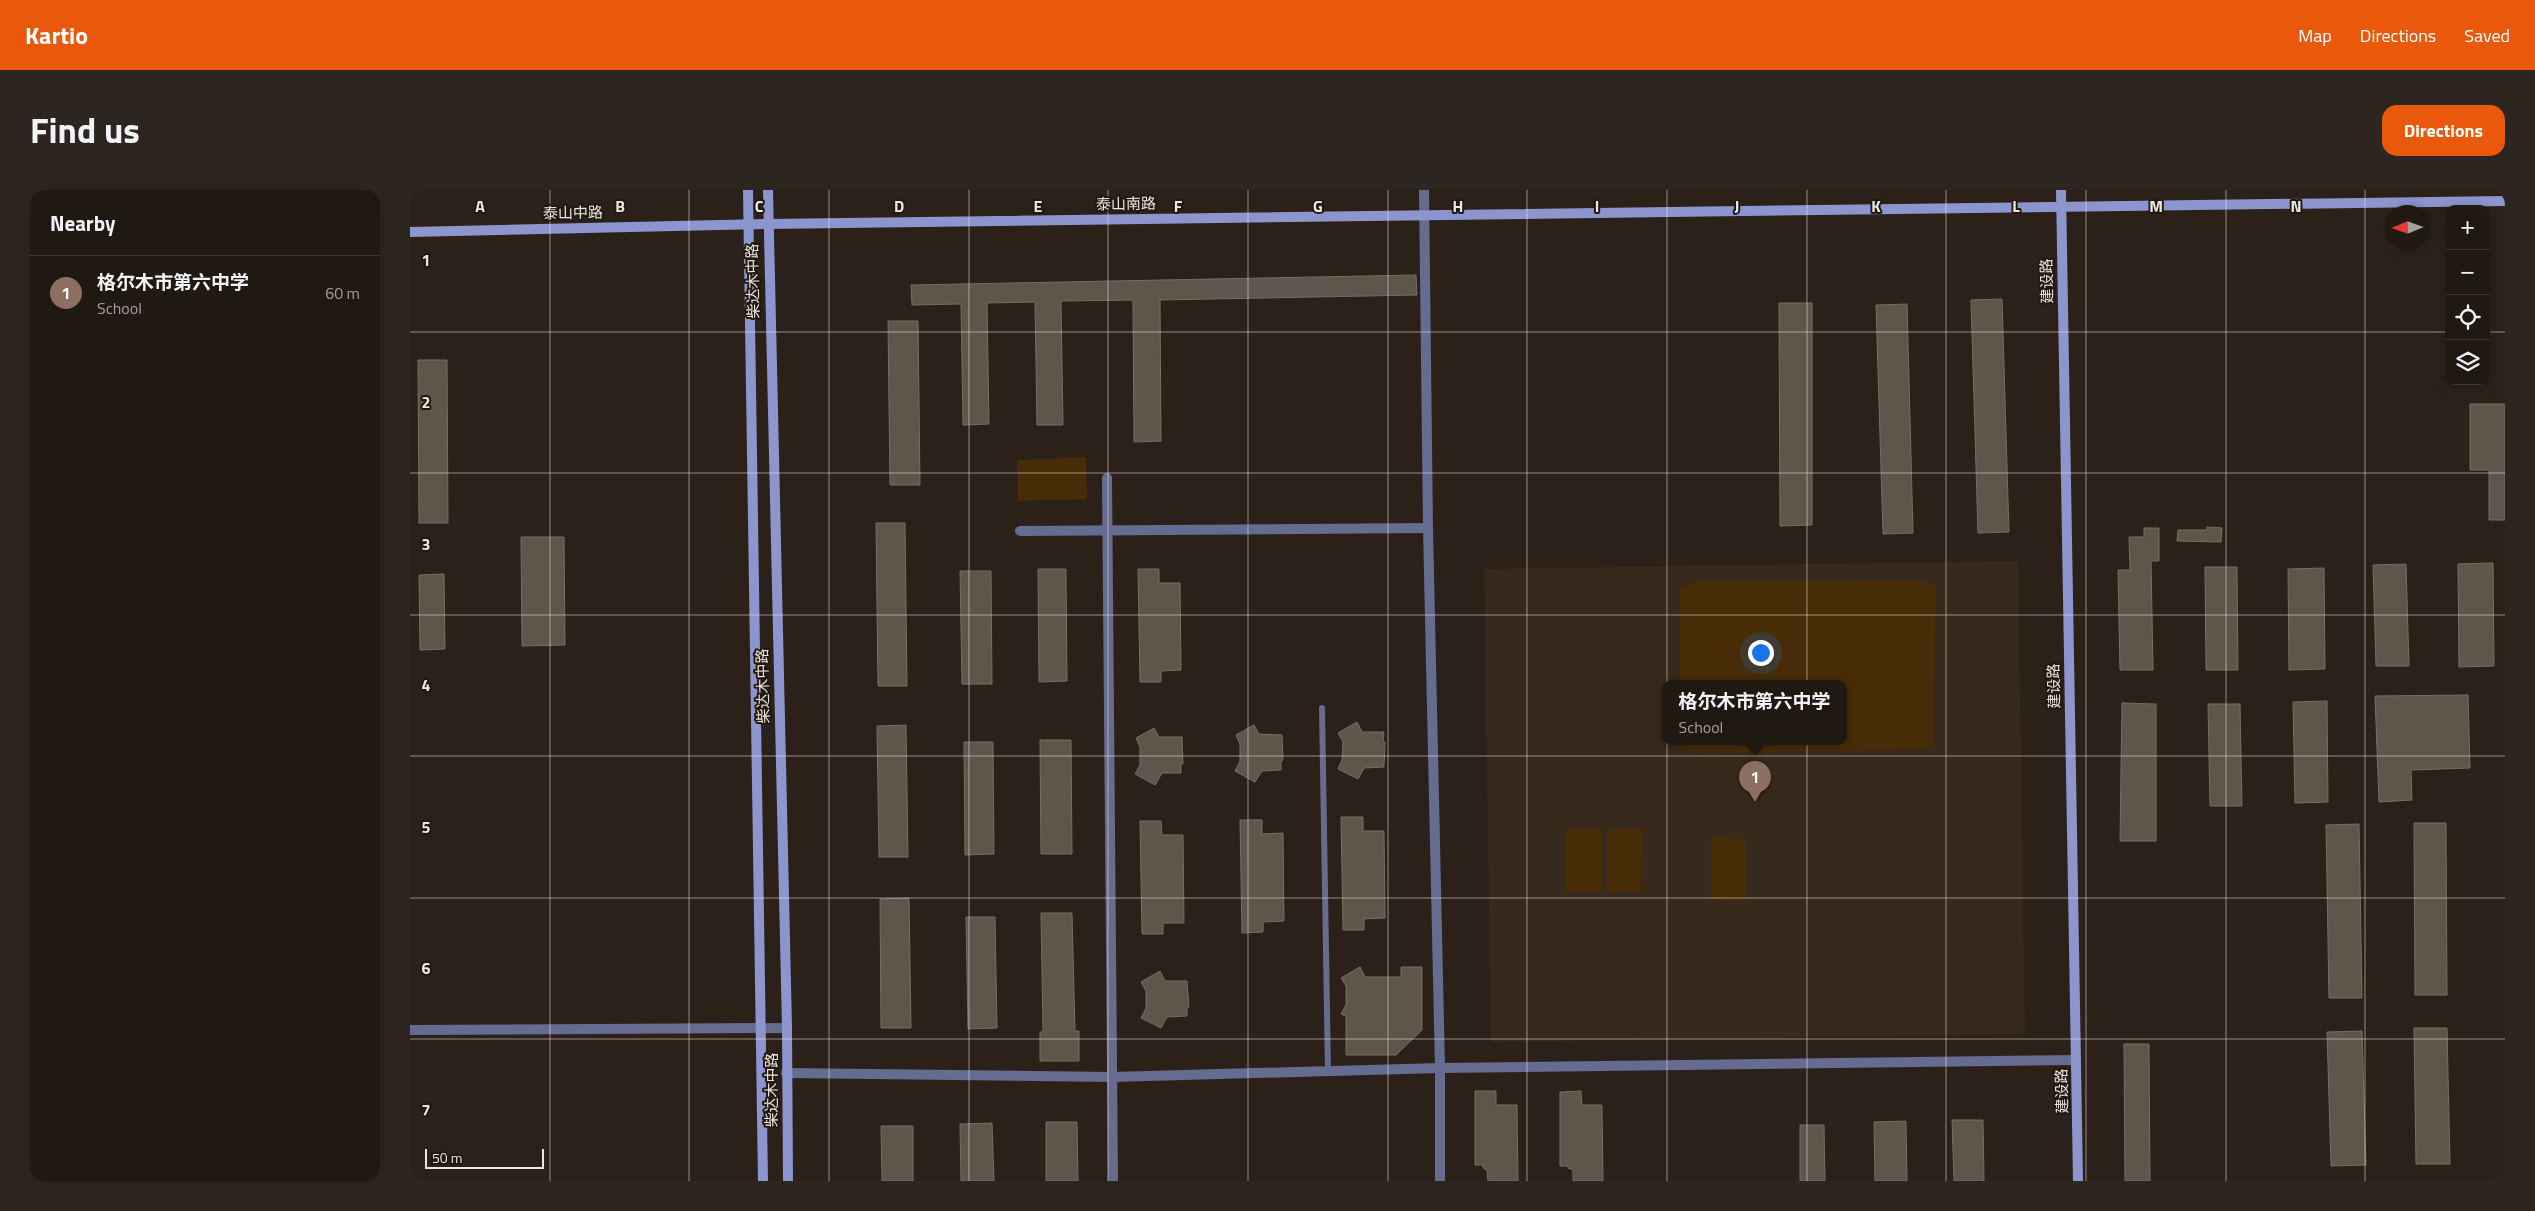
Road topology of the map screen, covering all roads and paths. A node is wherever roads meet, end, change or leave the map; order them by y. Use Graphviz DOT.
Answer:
graph roads {
  1 [pos="748,190"];
  2 [pos="768,190"];
  3 [pos="1424,190"];
  4 [pos="2061,190"];
  5 [pos="2505,201"];
  6 [pos="2061,208"];
  7 [pos="1425,215"];
  8 [pos="748,224"];
  9 [pos="767,224"];
  10 [pos="410,232"];
  11 [pos="1107,478"];
  12 [pos="1428,528"];
  13 [pos="1107,530"];
  14 [pos="1020,531"];
  15 [pos="1322,708"];
  16 [pos="787,1028"];
  17 [pos="760,1029"];
  18 [pos="410,1030"];
  19 [pos="2076,1060"];
  20 [pos="1440,1068"];
  21 [pos="1328,1071"];
  22 [pos="786,1073"];
  23 [pos="1112,1077"];
  24 [pos="763,1181"];
  25 [pos="788,1181"];
  26 [pos="1113,1181"];
  27 [pos="1440,1181"];
  28 [pos="2078,1181"];
  1 -- 8 [label="street, 柴达木中路"];
  2 -- 9 [label="street, 柴达木中路"];
  3 -- 7 [label="street"];
  4 -- 6 [label="street, 建设路"];
  5 -- 6 [label="street, 泰山南路"];
  6 -- 7 [label="street, 泰山南路"];
  6 -- 19 [label="street, 建设路"];
  7 -- 9 [label="street, 泰山南路"];
  7 -- 12 [label="street"];
  8 -- 9 [label="street, 泰山中路"];
  8 -- 10 [label="street, 泰山中路"];
  8 -- 17 [label="street, 柴达木中路"];
  9 -- 16 [label="street, 柴达木中路"];
  11 -- 13 [label="street"];
  12 -- 13 [label="street"];
  12 -- 20 [label="street"];
  13 -- 14 [label="street"];
  13 -- 23 [label="street"];
  15 -- 21 [label="lane"];
  16 -- 17 [label="street"];
  16 -- 22 [label="street, 柴达木中路"];
  17 -- 18 [label="street"];
  17 -- 24 [label="street, 柴达木中路"];
  19 -- 20 [label="street"];
  19 -- 28 [label="street, 建设路"];
  20 -- 21 [label="street"];
  20 -- 27 [label="street"];
  21 -- 23 [label="street"];
  22 -- 23 [label="street"];
  22 -- 25 [label="street, 柴达木中路"];
  23 -- 26 [label="street"];
}
